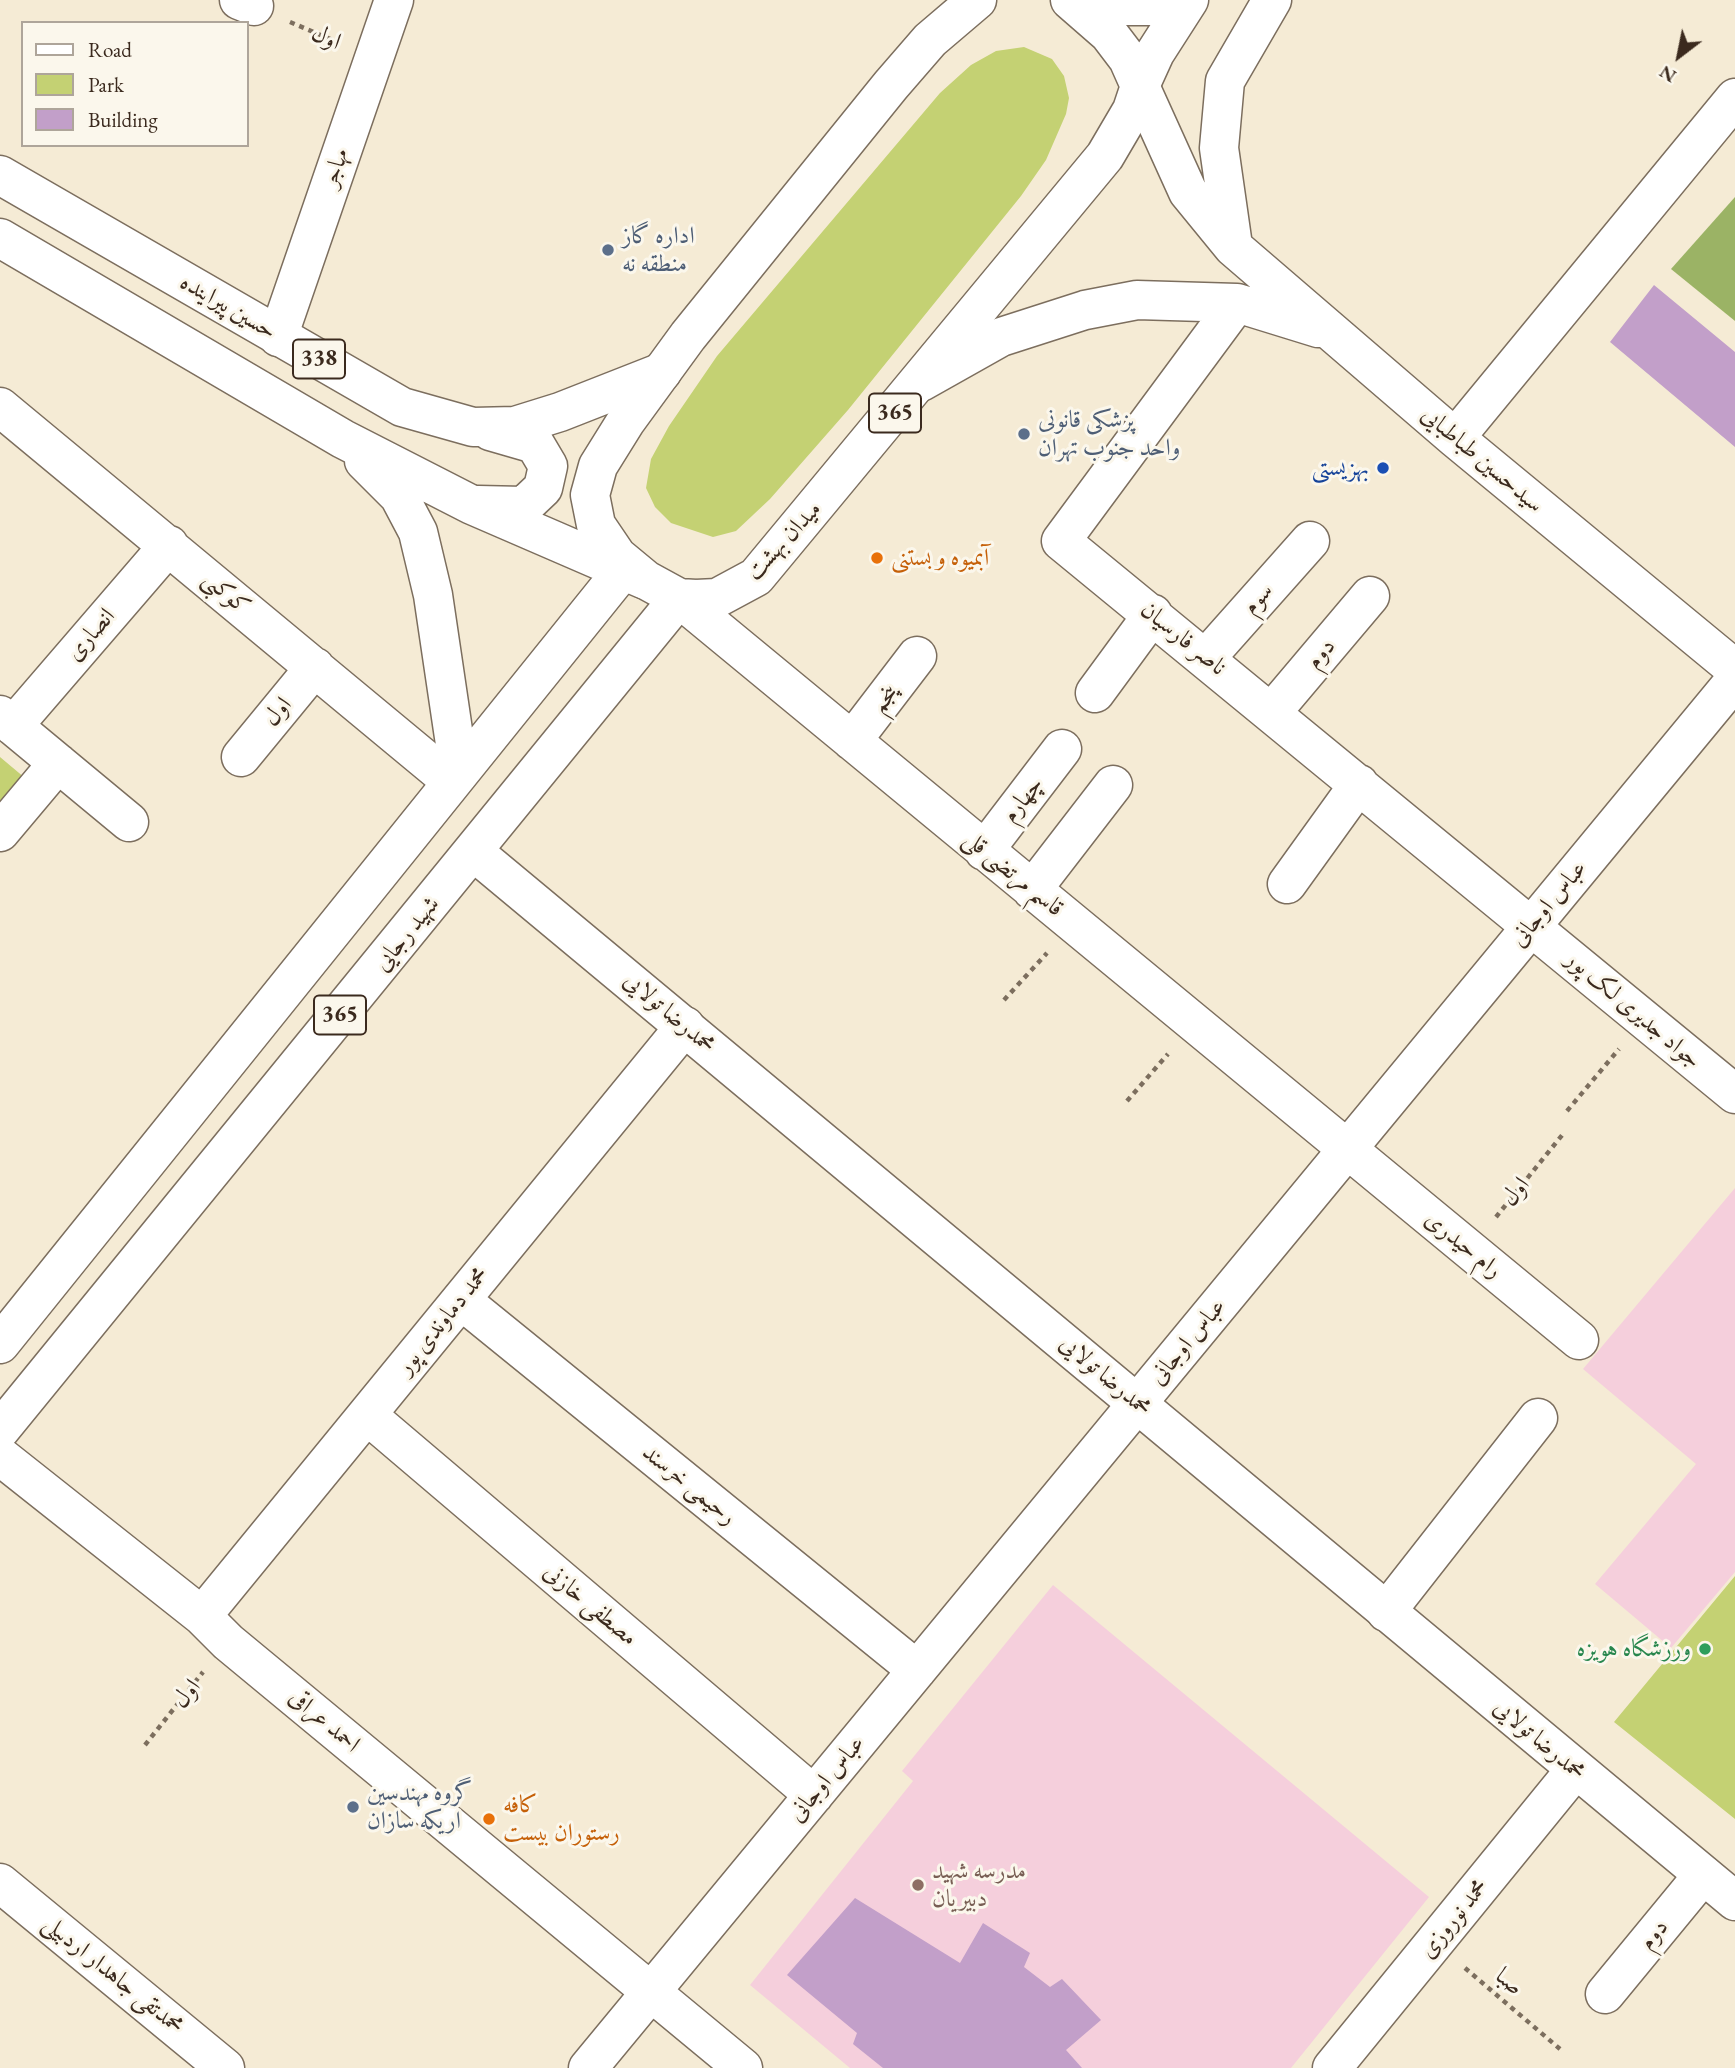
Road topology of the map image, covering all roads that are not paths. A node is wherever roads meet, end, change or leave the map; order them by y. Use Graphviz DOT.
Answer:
graph roads {
  1 [pos="394,0"];
  2 [pos="977,0"];
  3 [pos="1070,0"];
  4 [pos="1112,0"];
  5 [pos="1163,0"];
  6 [pos="1189,0"];
  7 [pos="1266,9"];
  8 [pos="1139,86"];
  9 [pos="1735,98"];
  10 [pos="0,175"];
  11 [pos="0,238"];
  12 [pos="1233,247"];
  13 [pos="1237,303"];
  14 [pos="1332,332"];
  15 [pos="278,337"];
  16 [pos="662,372"];
  17 [pos="921,382"];
  18 [pos="0,407"];
  19 [pos="473,427"];
  20 [pos="1455,438"];
  21 [pos="343,439"];
  22 [pos="472,505"];
  23 [pos="1310,541"];
  24 [pos="169,545"];
  25 [pos="632,572"];
  26 [pos="1370,596"];
  27 [pos="679,598"];
  28 [pos="1153,614"];
  29 [pos="917,656"];
  30 [pos="1206,658"];
  31 [pos="315,667"];
  32 [pos="1735,669"];
  33 [pos="1735,680"];
  34 [pos="1095,693"];
  35 [pos="1272,712"];
  36 [pos="7,720"];
  37 [pos="852,741"];
  38 [pos="1062,749"];
  39 [pos="241,757"];
  40 [pos="58,763"];
  41 [pos="455,776"];
  42 [pos="1359,784"];
  43 [pos="1113,785"];
  44 [pos="129,822"];
  45 [pos="0,832"];
  46 [pos="984,851"];
  47 [pos="474,852"];
  48 [pos="1287,884"];
  49 [pos="1032,890"];
  50 [pos="1531,926"];
  51 [pos="685,1026"];
  52 [pos="1735,1094"];
  53 [pos="1346,1150"];
  54 [pos="461,1300"];
  55 [pos="1580,1340"];
  56 [pos="0,1344"];
  57 [pos="1138,1403"];
  58 [pos="366,1415"];
  59 [pos="1538,1418"];
  60 [pos="0,1430"];
  61 [pos="0,1457"];
  62 [pos="1385,1612"];
  63 [pos="215,1629"];
  64 [pos="917,1671"];
  65 [pos="1575,1770"];
  66 [pos="814,1795"];
  67 [pos="1703,1875"];
  68 [pos="0,1883"];
  69 [pos="1735,1901"];
  70 [pos="652,1992"];
  71 [pos="1605,1994"];
  72 [pos="225,2068"];
  73 [pos="588,2068"];
  74 [pos="743,2068"];
  75 [pos="1332,2068"];
  1 -- 15 [label="main road, مهاجر"];
  2 -- 16 [label="main road, میدان بهشت / 365"];
  3 -- 8 [label="main road"];
  4 -- 5 [label="main road"];
  6 -- 8 [label="main road, 365"];
  7 -- 12 [label="main road"];
  8 -- 12 [label="main road, سیدحسین طباطبایی"];
  8 -- 17 [label="main road, میدان بهشت / 365"];
  9 -- 20 [label="main road"];
  10 -- 15 [label="main road, حسین پیراینده / 338"];
  11 -- 21 [label="main road, 338"];
  12 -- 14 [label="main road, سیدحسین طباطبایی"];
  13 -- 14 [label="main road"];
  13 -- 17 [label="main road"];
  13 -- 28 [label="main road, ناصر فارسیان"];
  14 -- 20 [label="main road, سیدحسین طباطبایی"];
  15 -- 19 [label="main road, حسین پیراینده / 338"];
  16 -- 19 [label="main road, حسین پیراینده / 338"];
  16 -- 25 [label="main road, میدان بهشت / 365"];
  17 -- 27 [label="main road, میدان بهشت / 365"];
  18 -- 24 [label="main road, کوکبی"];
  19 -- 22 [label="main road"];
  20 -- 32 [label="main road, سیدحسین طباطبایی"];
  21 -- 22 [label="main road, 338"];
  21 -- 41 [label="main road"];
  22 -- 25 [label="main road, 338"];
  23 -- 30 [label="main road, سوم"];
  24 -- 31 [label="main road, کوکبی"];
  24 -- 36 [label="main road, انصاری"];
  25 -- 27 [label="main road, میدان بهشت / 365"];
  25 -- 41 [label="main road, 365"];
  26 -- 35 [label="main road, دوم"];
  27 -- 37 [label="main road, قاسم مرتضی قلی"];
  27 -- 47 [label="main road, شهید رجایی / 365"];
  28 -- 30 [label="main road, ناصر فارسیان"];
  28 -- 34 [label="main road"];
  29 -- 37 [label="main road, پنجم"];
  30 -- 35 [label="main road, ناصر فارسیان"];
  31 -- 39 [label="main road, اول"];
  31 -- 41 [label="main road, کوکبی"];
  33 -- 50 [label="main road, عباس اوجانی"];
  35 -- 42 [label="main road, ناصر فارسیان"];
  36 -- 40 [label="main road, انصاری"];
  37 -- 46 [label="main road, قاسم مرتضی قلی"];
  38 -- 46 [label="main road, چهارم"];
  40 -- 44 [label="main road, انصاری"];
  40 -- 45 [label="main road"];
  41 -- 56 [label="main road, 365"];
  42 -- 48 [label="main road"];
  42 -- 50 [label="main road, ناصر فارسیان"];
  43 -- 49 [label="main road"];
  46 -- 49 [label="main road, قاسم مرتضی قلی"];
  47 -- 51 [label="main road, محمدرضا تولایی"];
  47 -- 60 [label="main road, شهید رجایی / 365"];
  49 -- 53 [label="main road, قاسم مرتضی قلی"];
  50 -- 52 [label="main road, جواد جدیری لک پور"];
  50 -- 53 [label="main road, عباس اوجانی"];
  51 -- 54 [label="main road, محمد دماوندی پور"];
  51 -- 57 [label="main road, محمدرضا تولایی"];
  53 -- 55 [label="main road, رام حیدری"];
  53 -- 57 [label="main road, عباس اوجانی"];
  54 -- 58 [label="main road, محمد دماوندی پور"];
  54 -- 64 [label="main road, رحیمی خرسند"];
  57 -- 62 [label="main road, محمدرضا تولایی"];
  57 -- 64 [label="main road, عباس اوجانی"];
  58 -- 63 [label="main road, محمد دماوندی پور"];
  58 -- 66 [label="main road, مصطفی خازنی"];
  59 -- 62 [label="main road"];
  61 -- 63 [label="main road, احمد عراقی"];
  62 -- 65 [label="main road, محمدرضا تولایی"];
  63 -- 70 [label="main road, احمد عراقی"];
  64 -- 66 [label="main road, عباس اوجانی"];
  65 -- 67 [label="main road, محمدرضا تولایی"];
  65 -- 75 [label="main road, محمد نوروزی"];
  66 -- 70 [label="main road, عباس اوجانی"];
  67 -- 69 [label="main road, محمدرضا تولایی"];
  67 -- 71 [label="main road, دوم"];
  68 -- 72 [label="main road, محمدتقی جاهدار اردبیلی"];
  70 -- 73 [label="main road, عباس اوجانی"];
  70 -- 74 [label="main road, احمد عراقی"];
}
